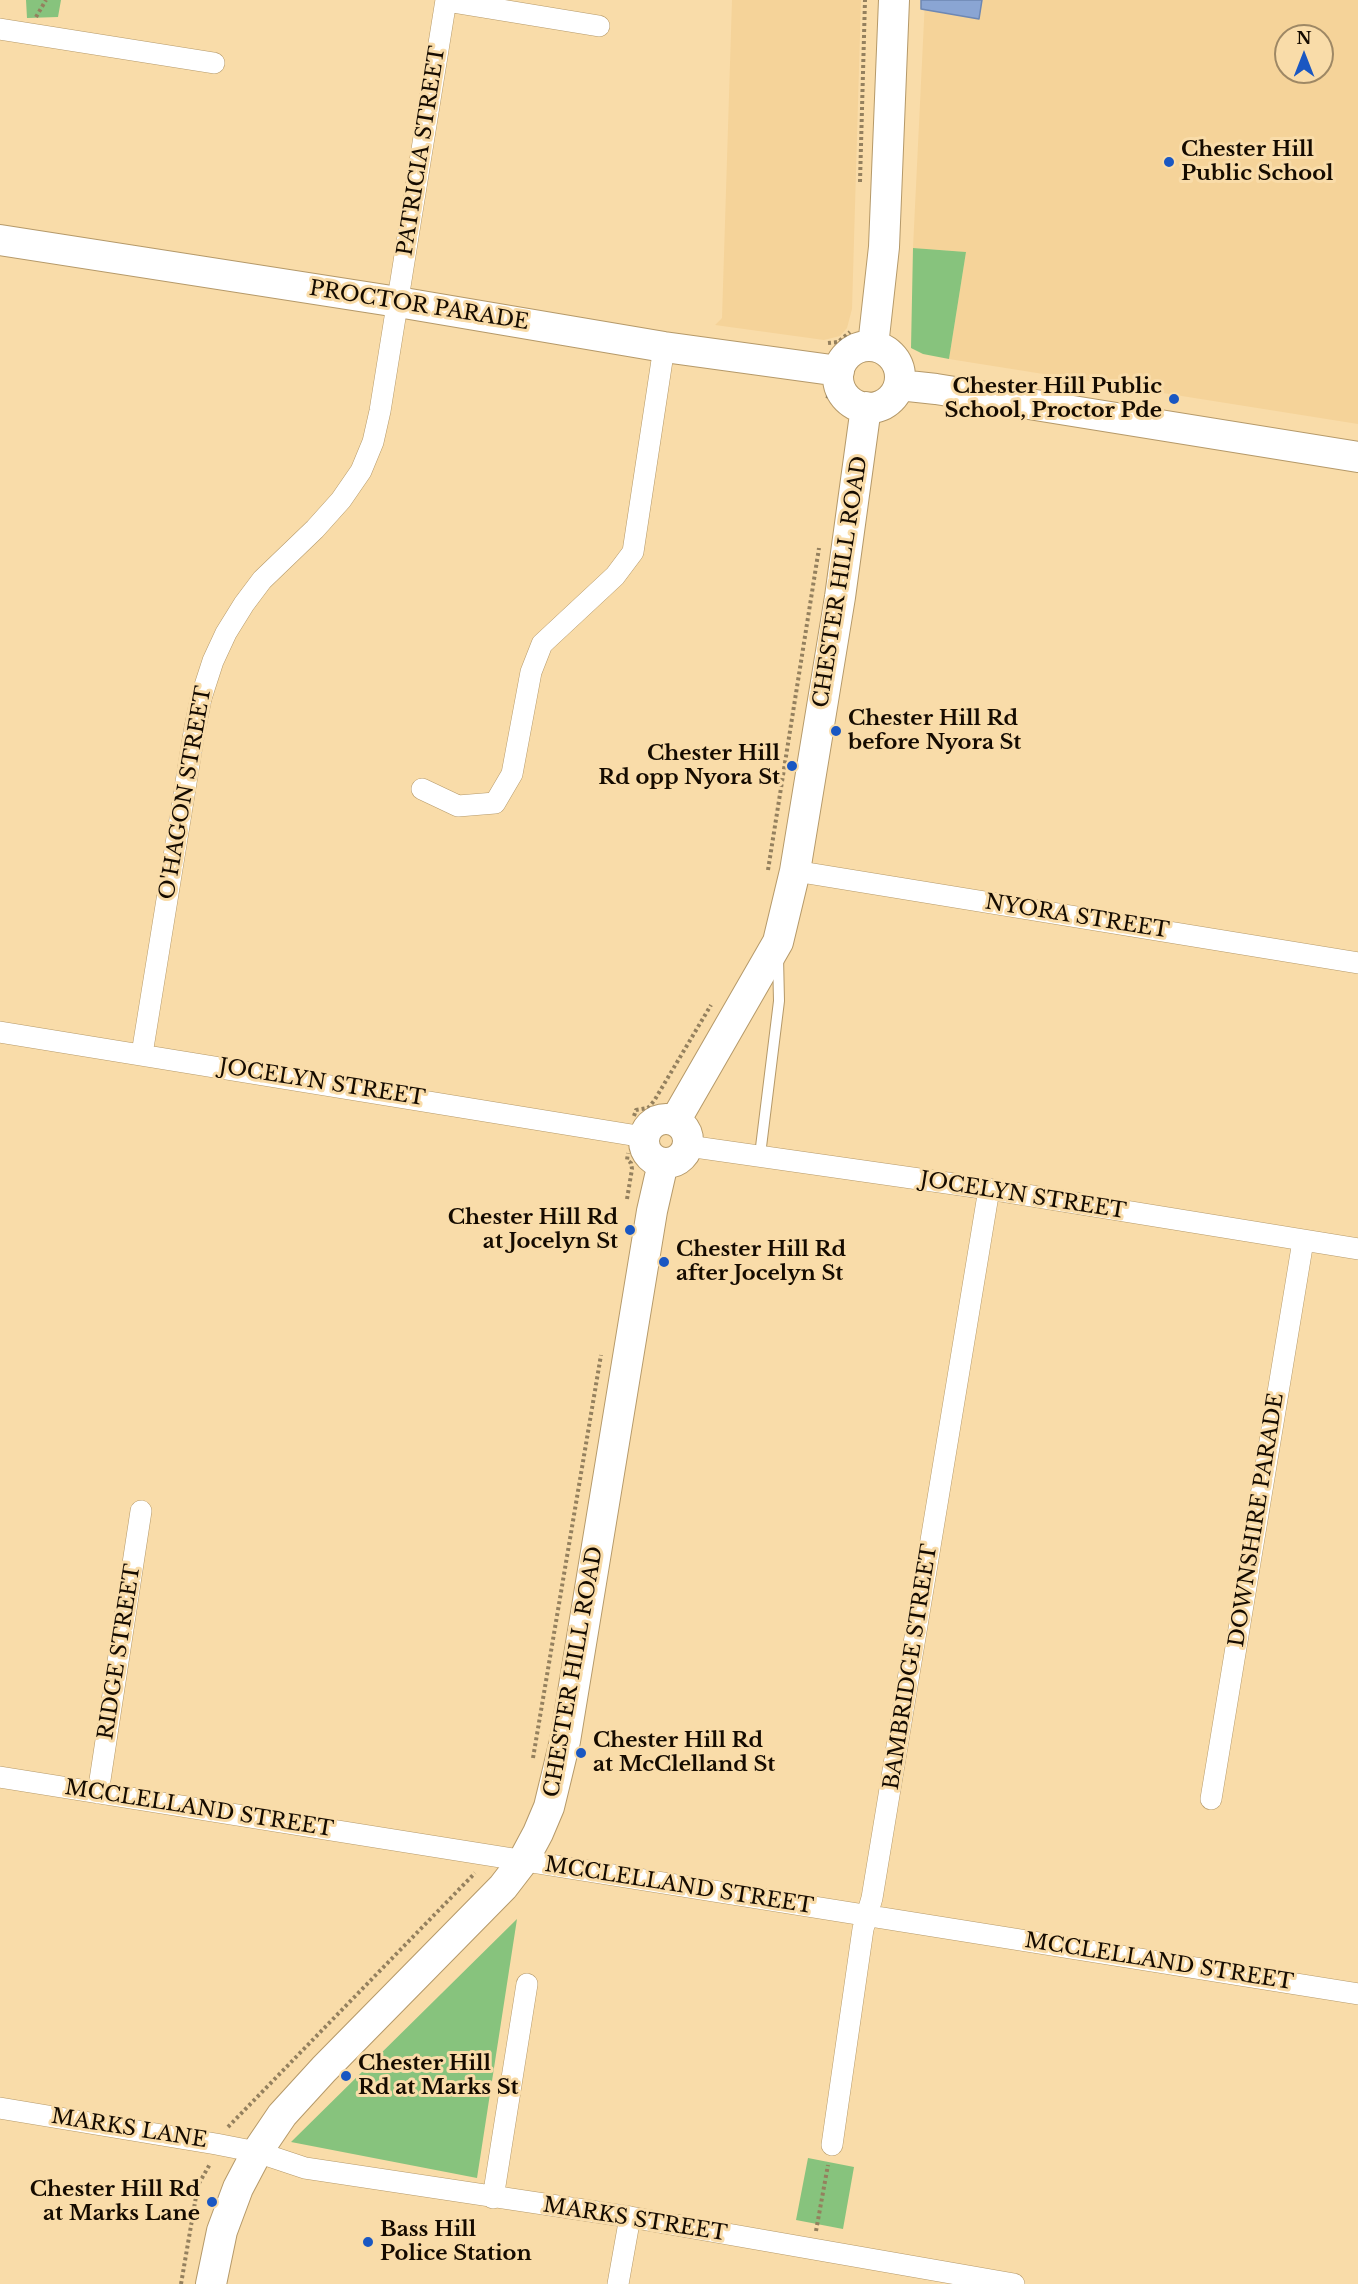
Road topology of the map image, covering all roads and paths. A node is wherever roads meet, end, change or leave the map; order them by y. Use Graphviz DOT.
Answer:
graph roads {
  1 [pos="446,0"];
  2 [pos="866,0"];
  3 [pos="894,0"];
  4 [pos="599,26"];
  5 [pos="0,29"];
  6 [pos="214,63"];
  7 [pos="859,192"];
  8 [pos="0,240"];
  9 [pos="398,302"];
  10 [pos="854,324"];
  11 [pos="827,344"];
  12 [pos="873,346"];
  13 [pos="664,347"];
  14 [pos="839,371"];
  15 [pos="899,385"];
  16 [pos="820,395"];
  17 [pos="854,408"];
  18 [pos="1358,457"];
  19 [pos="820,541"];
  20 [pos="422,789"];
  21 [pos="795,871"];
  22 [pos="766,881"];
  23 [pos="778,942"];
  24 [pos="1358,963"];
  25 [pos="711,1003"];
  26 [pos="0,1032"];
  27 [pos="142,1054"];
  28 [pos="682,1134"];
  29 [pos="636,1135"];
  30 [pos="760,1155"];
  31 [pos="663,1163"];
  32 [pos="990,1189"];
  33 [pos="627,1201"];
  34 [pos="1303,1241"];
  35 [pos="1358,1249"];
  36 [pos="602,1350"];
  37 [pos="141,1511"];
  38 [pos="532,1764"];
  39 [pos="0,1777"];
  40 [pos="98,1793"];
  41 [pos="1211,1799"];
  42 [pos="523,1861"];
  43 [pos="463,1888"];
  44 [pos="867,1915"];
  45 [pos="527,1984"];
  46 [pos="1358,1994"];
  47 [pos="0,2108"];
  48 [pos="226,2130"];
  49 [pos="832,2145"];
  50 [pos="257,2152"];
  51 [pos="212,2162"];
  52 [pos="493,2198"];
  53 [pos="630,2217"];
  54 [pos="812,2249"];
  55 [pos="902,2275"];
  56 [pos="181,2284"];
  57 [pos="211,2284"];
  58 [pos="618,2284"];
  59 [pos="1014,2284"];
  1 -- 4 [label="street"];
  1 -- 9 [label="street, PATRICIA STREET"];
  2 -- 7 [label="path"];
  3 -- 12 [label="street"];
  5 -- 6 [label="street"];
  8 -- 9 [label="street, PROCTOR PARADE"];
  9 -- 13 [label="street, PROCTOR PARADE"];
  9 -- 27 [label="street, O'HAGON STREET"];
  10 -- 11 [label="path"];
  12 -- 14 [label="street"];
  12 -- 15 [label="street"];
  13 -- 14 [label="street, PROCTOR PARADE"];
  13 -- 20 [label="street"];
  14 -- 17 [label="street"];
  15 -- 17 [label="street"];
  15 -- 18 [label="street"];
  16 -- 17 [label="path"];
  17 -- 21 [label="street, CHESTER HILL ROAD"];
  19 -- 22 [label="path"];
  21 -- 23 [label="street, CHESTER HILL ROAD"];
  21 -- 24 [label="street, NYORA STREET"];
  23 -- 28 [label="street, CHESTER HILL ROAD"];
  23 -- 30 [label="lane"];
  25 -- 29 [label="path"];
  26 -- 27 [label="street, JOCELYN STREET"];
  27 -- 29 [label="street, JOCELYN STREET"];
  28 -- 29 [label="street"];
  28 -- 30 [label="street, JOCELYN STREET"];
  28 -- 31 [label="street"];
  29 -- 31 [label="street"];
  29 -- 33 [label="path"];
  30 -- 32 [label="street, JOCELYN STREET"];
  31 -- 42 [label="street, CHESTER HILL ROAD"];
  32 -- 34 [label="street, JOCELYN STREET"];
  32 -- 44 [label="street, BAMBRIDGE STREET"];
  34 -- 35 [label="street, JOCELYN STREET"];
  34 -- 41 [label="street, DOWNSHIRE PARADE"];
  36 -- 38 [label="path"];
  37 -- 40 [label="street, RIDGE STREET"];
  39 -- 40 [label="street, MCCLELLAND STREET"];
  40 -- 42 [label="street, MCCLELLAND STREET"];
  42 -- 44 [label="street, MCCLELLAND STREET"];
  42 -- 50 [label="street, CHESTER HILL ROAD"];
  43 -- 48 [label="path"];
  44 -- 46 [label="street, MCCLELLAND STREET"];
  44 -- 49 [label="street, BAMBRIDGE STREET"];
  45 -- 52 [label="street"];
  47 -- 50 [label="street, MARKS LANE"];
  49 -- 54 [label="path"];
  50 -- 52 [label="street, MARKS STREET"];
  50 -- 57 [label="street, CHESTER HILL ROAD"];
  51 -- 56 [label="path"];
  52 -- 53 [label="street, MARKS STREET"];
  53 -- 54 [label="street, MARKS STREET"];
  53 -- 58 [label="street"];
  54 -- 55 [label="street, MARKS STREET"];
  55 -- 59 [label="street, MARKS STREET"];
}
